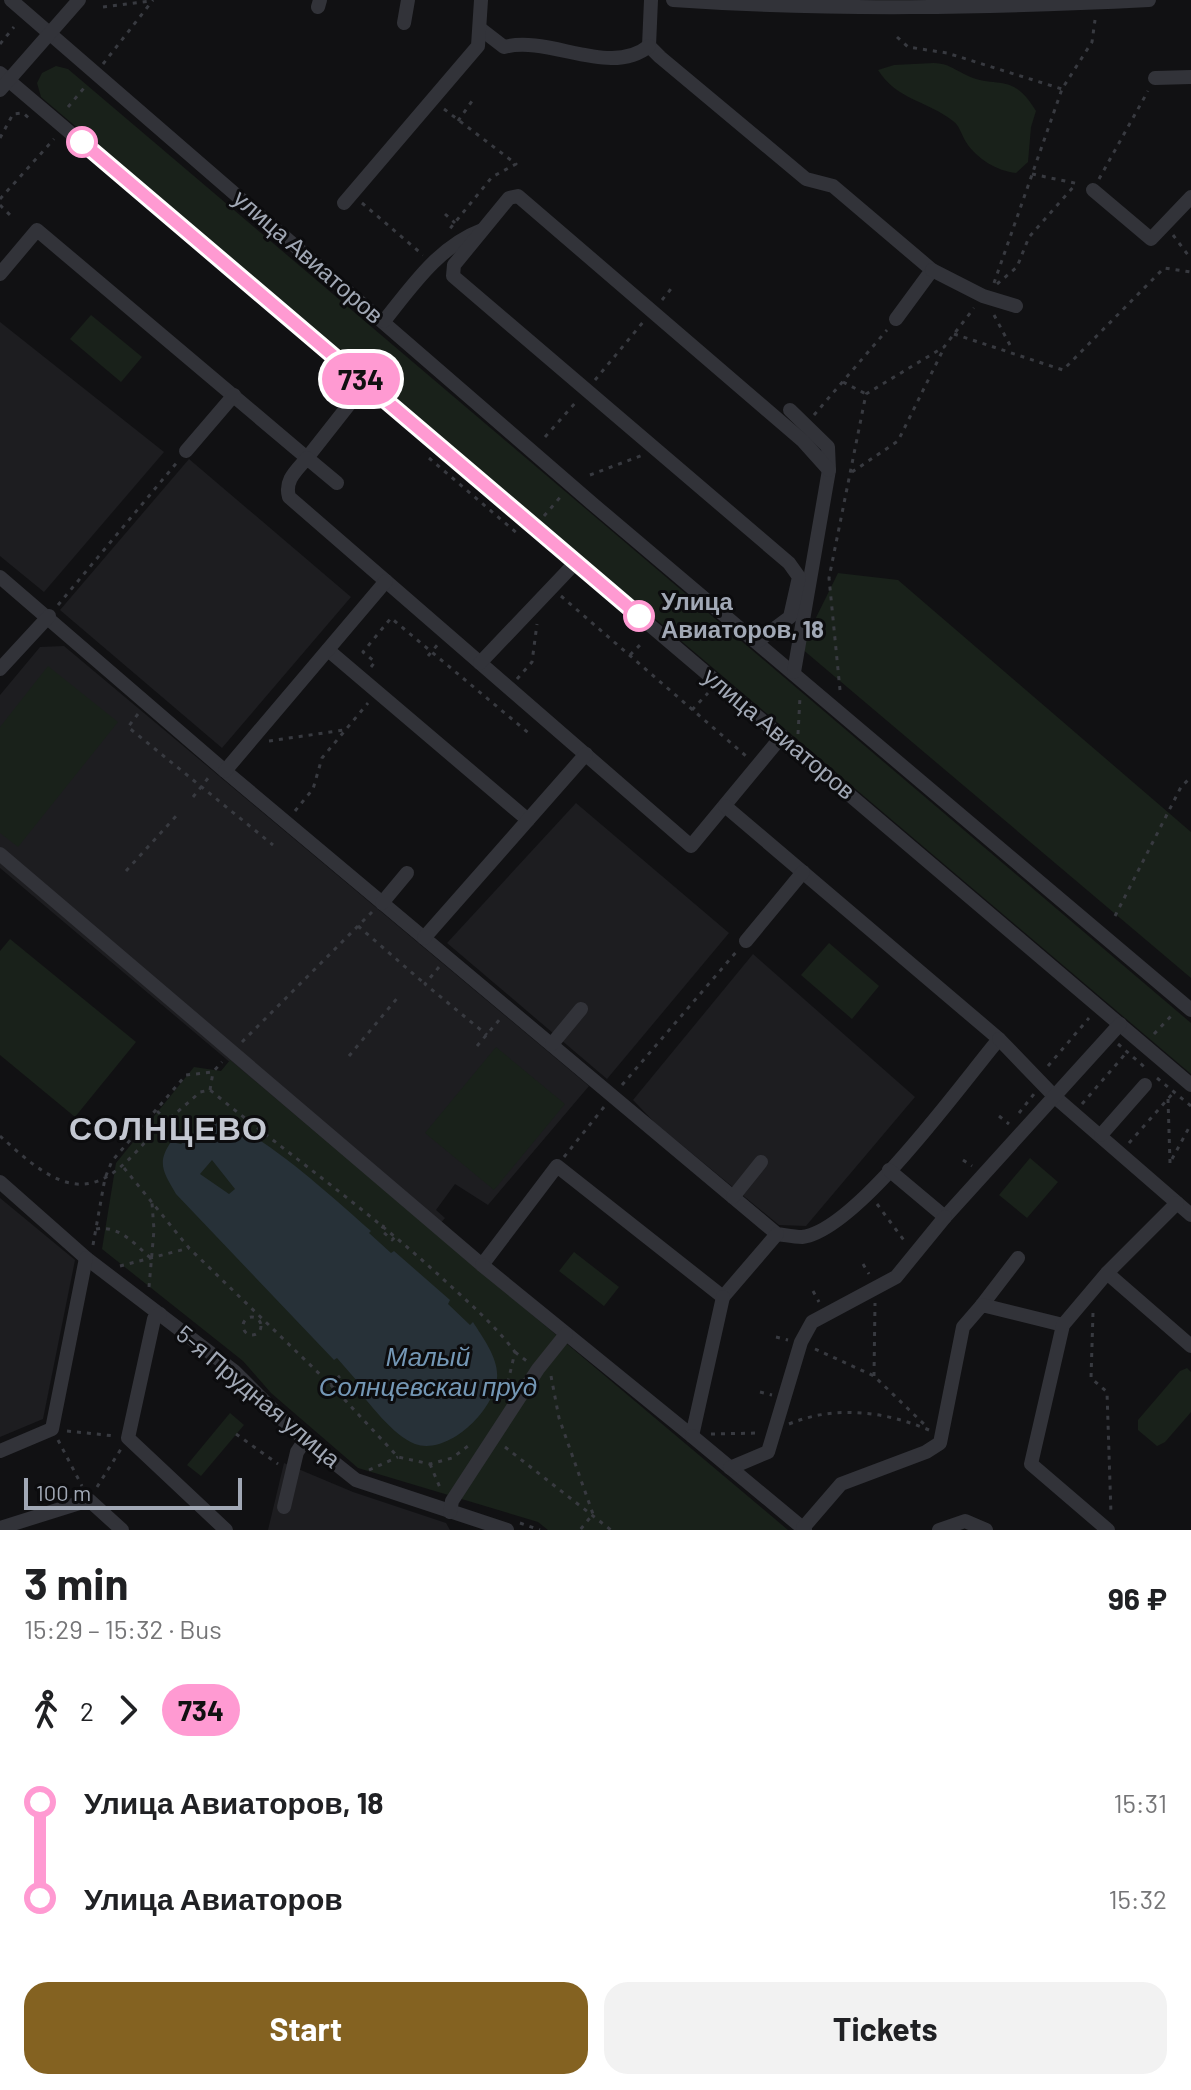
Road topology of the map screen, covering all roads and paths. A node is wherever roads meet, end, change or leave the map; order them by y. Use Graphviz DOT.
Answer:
graph roads {
  1 [pos="11,0"];
  2 [pos="79,0"];
  3 [pos="153,0"];
  4 [pos="408,0"];
  5 [pos="481,0"];
  6 [pos="651,0"];
  7 [pos="673,0"];
  8 [pos="1149,0"];
  9 [pos="103,7"];
  10 [pos="1096,22"];
  11 [pos="404,23"];
  12 [pos="14,27"];
  13 [pos="482,30"];
  14 [pos="49,32"];
  15 [pos="897,37"];
  16 [pos="0,44"];
  17 [pos="649,46"];
  18 [pos="103,64"];
  19 [pos="1191,77"];
  20 [pos="1155,78"];
  21 [pos="3,81"];
  22 [pos="84,88"];
  23 [pos="1062,89"];
  24 [pos="433,100"];
  25 [pos="472,101"];
  26 [pos="68,107"];
  27 [pos="13,114"];
  28 [pos="458,121"];
  29 [pos="0,138"];
  30 [pos="54,139"];
  31 [pos="1032,174"];
  32 [pos="1093,190"];
  33 [pos="1191,197"];
  34 [pos="0,199"];
  35 [pos="348,199"];
  36 [pos="0,205"];
  37 [pos="445,214"];
  38 [pos="11,216"];
  39 [pos="455,223"];
  40 [pos="482,230"];
  41 [pos="446,234"];
  42 [pos="1177,239"];
  43 [pos="426,258"];
  44 [pos="1191,259"];
  45 [pos="932,270"];
  46 [pos="1191,272"];
  47 [pos="0,274"];
  48 [pos="674,285"];
  49 [pos="983,296"];
  50 [pos="1016,306"];
  51 [pos="653,310"];
  52 [pos="896,319"];
  53 [pos="384,321"];
  54 [pos="954,334"];
  55 [pos="881,338"];
  56 [pos="944,347"];
  57 [pos="1011,347"];
  58 [pos="843,382"];
  59 [pos="366,383"];
  60 [pos="587,389"];
  61 [pos="866,394"];
  62 [pos="234,395"];
  63 [pos="790,410"];
  64 [pos="806,424"];
  65 [pos="545,437"];
  66 [pos="186,451"];
  67 [pos="648,453"];
  68 [pos="307,458"];
  69 [pos="829,470"];
  70 [pos="852,472"];
  71 [pos="590,475"];
  72 [pos="337,483"];
  73 [pos="564,493"];
  74 [pos="542,518"];
  75 [pos="577,561"];
  76 [pos="0,577"];
  77 [pos="386,581"];
  78 [pos="563,586"];
  79 [pos="539,613"];
  80 [pos="49,616"];
  81 [pos="644,641"];
  82 [pos="758,641"];
  83 [pos="328,650"];
  84 [pos="629,656"];
  85 [pos="480,663"];
  86 [pos="0,669"];
  87 [pos="794,672"];
  88 [pos="361,678"];
  89 [pos="509,688"];
  90 [pos="840,690"];
  91 [pos="378,692"];
  92 [pos="708,693"];
  93 [pos="801,694"];
  94 [pos="142,710"];
  95 [pos="692,710"];
  96 [pos="344,730"];
  97 [pos="531,735"];
  98 [pos="798,735"];
  99 [pos="782,736"];
  100 [pos="248,744"];
  101 [pos="586,754"];
  102 [pos="749,758"];
  103 [pos="222,769"];
  104 [pos="1191,777"];
  105 [pos="201,786"];
  106 [pos="193,797"];
  107 [pos="725,806"];
  108 [pos="178,814"];
  109 [pos="290,817"];
  110 [pos="528,820"];
  111 [pos="273,845"];
  112 [pos="0,854"];
  113 [pos="126,871"];
  114 [pos="803,872"];
  115 [pos="407,873"];
  116 [pos="382,903"];
  117 [pos="1115,916"];
  118 [pos="358,925"];
  119 [pos="424,938"];
  120 [pos="746,941"];
  121 [pos="447,957"];
  122 [pos="416,976"];
  123 [pos="412,980"];
  124 [pos="425,984"];
  125 [pos="399,996"];
  126 [pos="509,1009"];
  127 [pos="581,1009"];
  128 [pos="1191,1010"];
  129 [pos="1174,1013"];
  130 [pos="1089,1018"];
  131 [pos="1120,1024"];
  132 [pos="1154,1034"];
  133 [pos="487,1035"];
  134 [pos="999,1039"];
  135 [pos="552,1044"];
  136 [pos="477,1046"];
  137 [pos="234,1050"];
  138 [pos="1127,1052"];
  139 [pos="349,1056"];
  140 [pos="1133,1057"];
  141 [pos="1048,1066"];
  142 [pos="213,1072"];
  143 [pos="1145,1085"];
  144 [pos="1191,1085"];
  145 [pos="210,1090"];
  146 [pos="1174,1092"];
  147 [pos="613,1096"];
  148 [pos="1055,1097"];
  149 [pos="1168,1099"];
  150 [pos="1081,1105"];
  151 [pos="1191,1106"];
  152 [pos="157,1111"];
  153 [pos="999,1116"];
  154 [pos="168,1121"];
  155 [pos="1009,1124"];
  156 [pos="1190,1127"];
  157 [pos="176,1129"];
  158 [pos="1101,1135"];
  159 [pos="0,1136"];
  160 [pos="1121,1152"];
  161 [pos="963,1160"];
  162 [pos="761,1162"];
  163 [pos="557,1166"];
  164 [pos="972,1166"];
  165 [pos="124,1168"];
  166 [pos="889,1170"];
  167 [pos="105,1178"];
  168 [pos="0,1182"];
  169 [pos="870,1194"];
  170 [pos="733,1197"];
  171 [pos="152,1203"];
  172 [pos="1177,1203"];
  173 [pos="1191,1215"];
  174 [pos="945,1217"];
  175 [pos="96,1229"];
  176 [pos="777,1234"];
  177 [pos="189,1248"];
  178 [pos="911,1250"];
  179 [pos="1018,1258"];
  180 [pos="152,1259"];
  181 [pos="88,1260"];
  182 [pos="863,1264"];
  183 [pos="482,1265"];
  184 [pos="109,1268"];
  185 [pos="1107,1273"];
  186 [pos="873,1282"];
  187 [pos="1093,1289"];
  188 [pos="813,1291"];
  189 [pos="723,1297"];
  190 [pos="148,1300"];
  191 [pos="820,1304"];
  192 [pos="982,1305"];
  193 [pos="160,1314"];
  194 [pos="261,1318"];
  195 [pos="1063,1325"];
  196 [pos="566,1334"];
  197 [pos="776,1337"];
  198 [pos="795,1341"];
  199 [pos="1191,1346"];
  200 [pos="340,1376"];
  201 [pos="874,1376"];
  202 [pos="540,1383"];
  203 [pos="330,1384"];
  204 [pos="760,1392"];
  205 [pos="772,1395"];
  206 [pos="502,1403"];
  207 [pos="52,1429"];
  208 [pos="775,1430"];
  209 [pos="236,1434"];
  210 [pos="696,1435"];
  211 [pos="936,1437"];
  212 [pos="128,1438"];
  213 [pos="475,1439"];
  214 [pos="305,1440"];
  215 [pos="498,1442"];
  216 [pos="758,1445"];
  217 [pos="0,1451"];
  218 [pos="398,1457"];
  219 [pos="278,1464"];
  220 [pos="430,1464"];
  221 [pos="730,1468"];
  222 [pos="356,1480"];
  223 [pos="89,1500"];
  224 [pos="448,1506"];
  225 [pos="284,1507"];
  226 [pos="593,1514"];
  227 [pos="1109,1522"];
  228 [pos="0,1528"];
  229 [pos="804,1529"];
  230 [pos="122,1530"];
  231 [pos="226,1530"];
  232 [pos="507,1530"];
  233 [pos="580,1530"];
  234 [pos="611,1530"];
  235 [pos="939,1530"];
  236 [pos="986,1530"];
  1 -- 14 [label="street, улица Авиаторов"];
  2 -- 14 [label="street"];
  3 -- 9 [label="path"];
  3 -- 18 [label="path"];
  4 -- 11 [label="street"];
  5 -- 13 [label="street"];
  6 -- 17 [label="street"];
  7 -- 8 [label="street"];
  10 -- 23 [label="path"];
  12 -- 16 [label="path"];
  13 -- 17 [label="street"];
  13 -- 24 [label="street"];
  14 -- 21 [label="street"];
  14 -- 53 [label="street, улица Авиаторов"];
  15 -- 23 [label="path"];
  17 -- 45 [label="street"];
  19 -- 20 [label="street"];
  20 -- 32 [label="path"];
  21 -- 59 [label="street, улица Авиаторов"];
  22 -- 26 [label="path"];
  23 -- 31 [label="path"];
  24 -- 28 [label="path"];
  24 -- 35 [label="street"];
  25 -- 28 [label="path"];
  27 -- 29 [label="path"];
  28 -- 39 [label="path"];
  30 -- 34 [label="path"];
  31 -- 49 [label="path"];
  31 -- 49 [label="path"];
  32 -- 33 [label="street"];
  35 -- 43 [label="path"];
  36 -- 38 [label="path"];
  37 -- 39 [label="path"];
  39 -- 41 [label="path"];
  40 -- 51 [label="street"];
  40 -- 53 [label="street"];
  40 -- 60 [label="street"];
  42 -- 44 [label="path"];
  45 -- 49 [label="street"];
  45 -- 52 [label="street"];
  46 -- 54 [label="path"];
  47 -- 62 [label="street"];
  48 -- 51 [label="path"];
  49 -- 50 [label="street"];
  49 -- 54 [label="path"];
  49 -- 57 [label="path"];
  51 -- 60 [label="path"];
  51 -- 69 [label="street"];
  53 -- 82 [label="street, улица Авиаторов"];
  54 -- 56 [label="path"];
  55 -- 58 [label="path"];
  56 -- 61 [label="path"];
  56 -- 70 [label="path"];
  58 -- 61 [label="path"];
  58 -- 64 [label="path"];
  59 -- 68 [label="street"];
  59 -- 75 [label="street, улица Авиаторов"];
  60 -- 65 [label="path"];
  60 -- 82 [label="street"];
  61 -- 70 [label="path"];
  62 -- 66 [label="street"];
  62 -- 68 [label="street"];
  63 -- 64 [label="street"];
  64 -- 69 [label="street"];
  66 -- 80 [label="path"];
  67 -- 71 [label="path"];
  68 -- 72 [label="street"];
  68 -- 77 [label="street"];
  69 -- 87 [label="street"];
  70 -- 90 [label="path"];
  73 -- 74 [label="path"];
  75 -- 85 [label="street"];
  75 -- 99 [label="street, улица Авиаторов"];
  76 -- 80 [label="street"];
  77 -- 83 [label="street"];
  77 -- 85 [label="street"];
  78 -- 84 [label="path"];
  79 -- 89 [label="path"];
  80 -- 86 [label="street"];
  80 -- 103 [label="street"];
  81 -- 84 [label="path"];
  82 -- 87 [label="street, улица Авиаторов"];
  83 -- 88 [label="street"];
  83 -- 100 [label="street"];
  84 -- 95 [label="path"];
  85 -- 89 [label="street"];
  87 -- 128 [label="street, улица Авиаторов"];
  88 -- 91 [label="street"];
  88 -- 97 [label="path"];
  89 -- 101 [label="street"];
  91 -- 96 [label="path"];
  91 -- 110 [label="street"];
  92 -- 95 [label="path"];
  93 -- 98 [label="path"];
  94 -- 105 [label="path"];
  95 -- 102 [label="path"];
  96 -- 100 [label="path"];
  96 -- 109 [label="path"];
  99 -- 107 [label="street"];
  99 -- 131 [label="street, улица Авиаторов"];
  100 -- 103 [label="street"];
  101 -- 107 [label="street"];
  101 -- 110 [label="street"];
  103 -- 105 [label="path"];
  103 -- 116 [label="street"];
  104 -- 117 [label="path"];
  105 -- 106 [label="path"];
  105 -- 111 [label="path"];
  107 -- 114 [label="street"];
  108 -- 113 [label="path"];
  110 -- 119 [label="street"];
  112 -- 137 [label="street"];
  114 -- 120 [label="street"];
  114 -- 134 [label="street"];
  115 -- 116 [label="street"];
  116 -- 118 [label="path"];
  116 -- 119 [label="street"];
  118 -- 122 [label="path"];
  118 -- 137 [label="path"];
  119 -- 121 [label="street"];
  120 -- 147 [label="path"];
  121 -- 124 [label="path"];
  121 -- 126 [label="street"];
  122 -- 123 [label="path"];
  122 -- 124 [label="path"];
  124 -- 133 [label="path"];
  125 -- 139 [label="path"];
  126 -- 133 [label="path"];
  126 -- 135 [label="street"];
  127 -- 135 [label="street"];
  129 -- 132 [label="path"];
  130 -- 141 [label="path"];
  131 -- 144 [label="street, улица Авиаторов"];
  131 -- 148 [label="street"];
  133 -- 136 [label="path"];
  134 -- 148 [label="street"];
  134 -- 166 [label="street"];
  135 -- 147 [label="street"];
  137 -- 142 [label="path"];
  137 -- 183 [label="street"];
  138 -- 150 [label="path"];
  140 -- 146 [label="path"];
  142 -- 145 [label="path"];
  142 -- 152 [label="path"];
  143 -- 158 [label="street"];
  145 -- 154 [label="path"];
  145 -- 206 [label="path"];
  146 -- 149 [label="path"];
  146 -- 151 [label="path"];
  147 -- 163 [label="path"];
  147 -- 170 [label="street"];
  148 -- 158 [label="street"];
  148 -- 174 [label="street"];
  149 -- 156 [label="path"];
  149 -- 160 [label="path"];
  152 -- 154 [label="path"];
  152 -- 167 [label="path"];
  153 -- 155 [label="path"];
  154 -- 157 [label="path"];
  154 -- 165 [label="path"];
  158 -- 160 [label="street"];
  159 -- 167 [label="path"];
  160 -- 172 [label="street"];
  161 -- 164 [label="path"];
  162 -- 170 [label="street"];
  163 -- 183 [label="street"];
  163 -- 189 [label="street"];
  165 -- 167 [label="path"];
  165 -- 171 [label="path"];
  166 -- 169 [label="street"];
  166 -- 174 [label="street"];
  167 -- 175 [label="path"];
  168 -- 181 [label="street, 5-я Прудная улица"];
  169 -- 176 [label="street"];
  169 -- 178 [label="path"];
  170 -- 176 [label="street"];
  171 -- 177 [label="path"];
  171 -- 180 [label="path"];
  172 -- 173 [label="street"];
  172 -- 185 [label="street"];
  174 -- 186 [label="street"];
  175 -- 180 [label="path"];
  175 -- 181 [label="path"];
  176 -- 189 [label="street"];
  177 -- 180 [label="path"];
  177 -- 194 [label="path"];
  179 -- 192 [label="street"];
  180 -- 184 [label="path"];
  180 -- 190 [label="path"];
  181 -- 193 [label="street, 5-я Прудная улица"];
  181 -- 207 [label="street"];
  182 -- 186 [label="path"];
  183 -- 196 [label="street"];
  185 -- 187 [label="street"];
  185 -- 199 [label="street"];
  186 -- 198 [label="street"];
  186 -- 201 [label="path"];
  187 -- 195 [label="street"];
  187 -- 227 [label="path"];
  188 -- 191 [label="path"];
  189 -- 210 [label="street"];
  192 -- 195 [label="street"];
  192 -- 211 [label="street"];
  193 -- 212 [label="street"];
  193 -- 214 [label="street, 5-я Прудная улица"];
  194 -- 194 [label="path"];
  194 -- 203 [label="path"];
  195 -- 227 [label="street"];
  196 -- 210 [label="street"];
  196 -- 224 [label="street"];
  197 -- 198 [label="path"];
  198 -- 201 [label="path"];
  198 -- 208 [label="street"];
  200 -- 203 [label="path"];
  201 -- 211 [label="path"];
  202 -- 226 [label="path"];
  203 -- 218 [label="path"];
  204 -- 205 [label="path"];
  207 -- 212 [label="path"];
  207 -- 217 [label="street"];
  207 -- 223 [label="path"];
  208 -- 211 [label="path"];
  208 -- 221 [label="street"];
  209 -- 219 [label="path"];
  210 -- 216 [label="path"];
  210 -- 221 [label="street"];
  211 -- 229 [label="street"];
  212 -- 223 [label="path"];
  212 -- 231 [label="street"];
  213 -- 220 [label="path"];
  214 -- 222 [label="street, 5-я Прудная улица"];
  214 -- 225 [label="street"];
  215 -- 226 [label="path"];
  218 -- 220 [label="path"];
  218 -- 222 [label="path"];
  220 -- 224 [label="path"];
  221 -- 229 [label="street"];
  222 -- 224 [label="street, 5-я Прудная улица"];
  223 -- 228 [label="street"];
  223 -- 230 [label="street"];
  224 -- 232 [label="street, 5-я Прудная улица"];
  226 -- 233 [label="path"];
  226 -- 234 [label="path"];
  235 -- 236 [label="street"];
}
